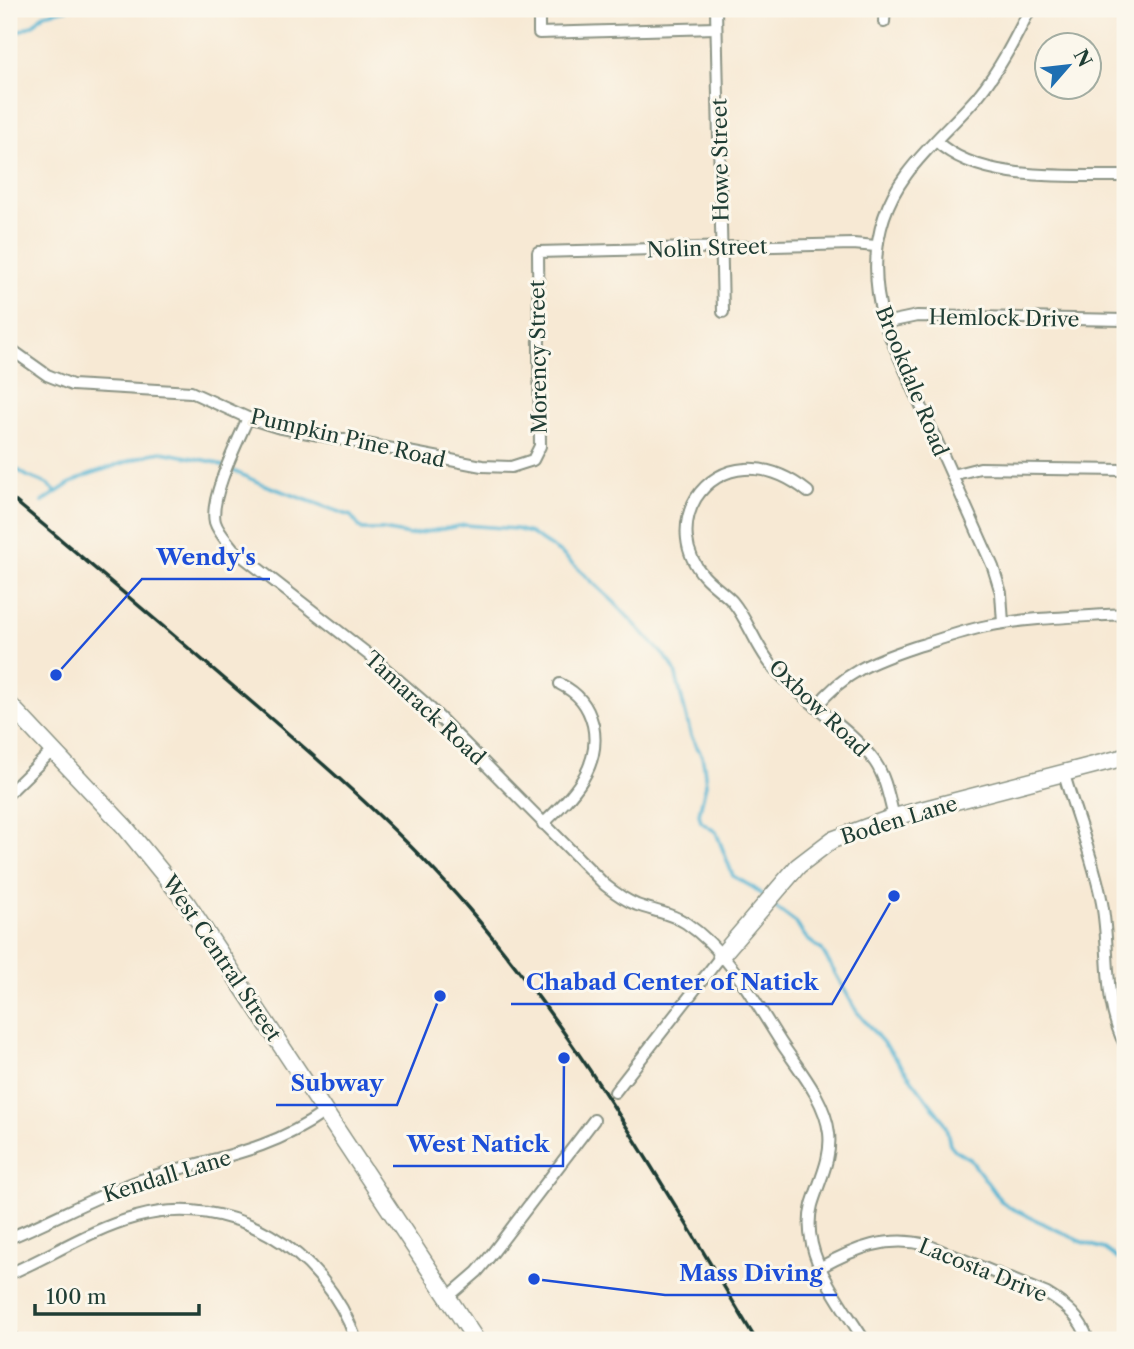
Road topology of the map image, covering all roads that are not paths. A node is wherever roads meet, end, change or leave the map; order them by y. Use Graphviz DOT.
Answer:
graph roads {
  1 [pos="539,9"];
  2 [pos="716,9"];
  3 [pos="885,9"];
  4 [pos="1030,9"];
  5 [pos="884,22"];
  6 [pos="716,28"];
  7 [pos="936,141"];
  8 [pos="1125,176"];
  9 [pos="876,246"];
  10 [pos="721,247"];
  11 [pos="538,253"];
  12 [pos="723,312"];
  13 [pos="1125,320"];
  14 [pos="884,323"];
  15 [pos="9,348"];
  16 [pos="248,418"];
  17 [pos="533,460"];
  18 [pos="1125,471"];
  19 [pos="952,475"];
  20 [pos="808,492"];
  21 [pos="1125,614"];
  22 [pos="1003,623"];
  23 [pos="560,684"];
  24 [pos="9,704"];
  25 [pos="816,707"];
  26 [pos="53,750"];
  27 [pos="1125,757"];
  28 [pos="1064,774"];
  29 [pos="9,793"];
  30 [pos="894,817"];
  31 [pos="543,824"];
  32 [pos="721,956"];
  33 [pos="1125,1045"];
  34 [pos="615,1092"];
  35 [pos="325,1112"];
  36 [pos="594,1121"];
  37 [pos="9,1238"];
  38 [pos="821,1267"];
  39 [pos="9,1274"];
  40 [pos="448,1297"];
  41 [pos="9,1331"];
  42 [pos="13,1340"];
  43 [pos="356,1340"];
  44 [pos="476,1340"];
  45 [pos="864,1340"];
  46 [pos="1088,1340"];
  1 -- 6 [label="street"];
  2 -- 6 [label="street, Howe Street"];
  3 -- 5 [label="street"];
  4 -- 7 [label="street, Brookdale Road"];
  6 -- 10 [label="street, Howe Street"];
  7 -- 8 [label="street"];
  7 -- 9 [label="street, Brookdale Road"];
  9 -- 10 [label="street, Nolin Street"];
  9 -- 14 [label="street, Brookdale Road"];
  10 -- 11 [label="street, Nolin Street"];
  10 -- 12 [label="street, Howe Street"];
  11 -- 17 [label="street, Morency Street"];
  13 -- 14 [label="street, Hemlock Drive"];
  14 -- 19 [label="street, Brookdale Road"];
  15 -- 16 [label="street, Pumpkin Pine Road"];
  16 -- 17 [label="street, Pumpkin Pine Road"];
  16 -- 31 [label="street, Tamarack Road"];
  18 -- 19 [label="street"];
  19 -- 22 [label="street, Brookdale Road"];
  20 -- 25 [label="street, Oxbow Road"];
  21 -- 22 [label="street"];
  22 -- 25 [label="street"];
  23 -- 31 [label="street"];
  24 -- 26 [label="main road, West Central Street"];
  25 -- 30 [label="street, Oxbow Road"];
  26 -- 29 [label="street"];
  26 -- 35 [label="main road, West Central Street"];
  27 -- 28 [label="main road, Boden Lane"];
  28 -- 30 [label="main road, Boden Lane"];
  28 -- 33 [label="street"];
  30 -- 32 [label="main road, Boden Lane"];
  31 -- 32 [label="street, Tamarack Road"];
  32 -- 34 [label="street, Boden Lane"];
  32 -- 38 [label="street, Tamarack Road"];
  35 -- 37 [label="street, Kendall Lane"];
  35 -- 40 [label="main road, West Central Street"];
  36 -- 40 [label="street"];
  38 -- 45 [label="street, Tamarack Road"];
  38 -- 46 [label="street, Lacosta Drive"];
  39 -- 43 [label="street"];
  40 -- 44 [label="main road, West Central Street"];
  41 -- 42 [label="street"];
}
